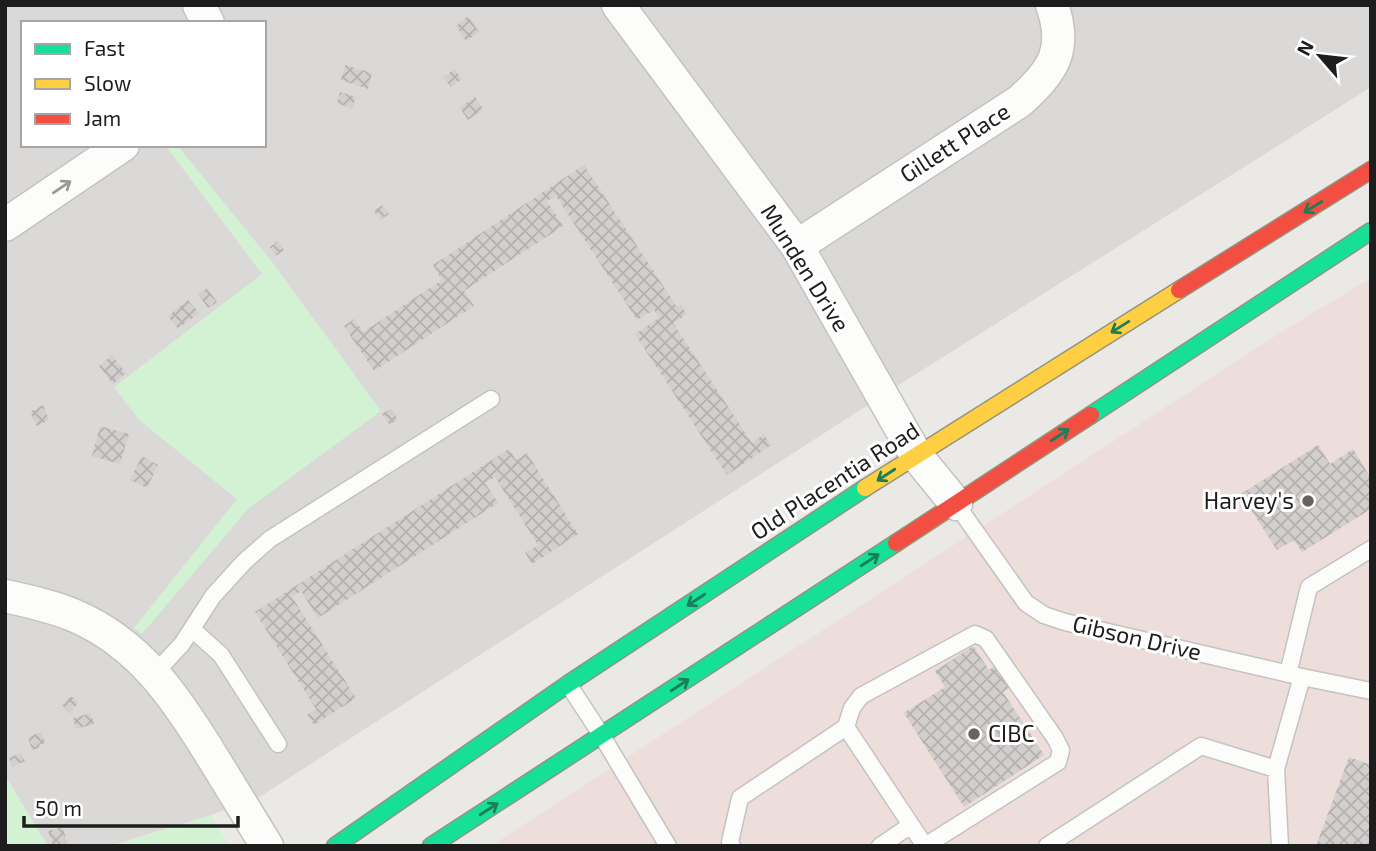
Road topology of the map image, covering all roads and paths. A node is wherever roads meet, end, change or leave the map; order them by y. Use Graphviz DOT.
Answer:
graph roads {
  1 [pos="199,5"];
  2 [pos="618,5"];
  3 [pos="1052,5"];
  4 [pos="207,21"];
  5 [pos="120,147"];
  6 [pos="1371,170"];
  7 [pos="5,225"];
  8 [pos="1371,231"];
  9 [pos="797,246"];
  10 [pos="491,398"];
  11 [pos="916,455"];
  12 [pos="956,504"];
  13 [pos="1371,549"];
  14 [pos="5,596"];
  15 [pos="192,629"];
  16 [pos="155,673"];
  17 [pos="1295,676"];
  18 [pos="568,684"];
  19 [pos="1371,691"];
  20 [pos="846,727"];
  21 [pos="603,736"];
  22 [pos="278,744"];
  23 [pos="1276,769"];
  24 [pos="911,825"];
  25 [pos="267,846"];
  26 [pos="335,846"];
  27 [pos="432,846"];
  28 [pos="668,846"];
  29 [pos="732,846"];
  30 [pos="880,846"];
  31 [pos="1047,846"];
  32 [pos="1280,846"];
  1 -- 4 [label="street"];
  2 -- 9 [label="street, Munden Drive"];
  3 -- 9 [label="street, Gillett Place"];
  7 -- 5 [label="street, one-way"];
  6 -- 11 [label="main road, Old Placentia Road, one-way"];
  12 -- 8 [label="main road, one-way"];
  9 -- 11 [label="street, Munden Drive"];
  10 -- 15 [label="lane"];
  11 -- 12 [label="street, Munden Drive"];
  11 -- 18 [label="main road, Old Placentia Road, one-way"];
  12 -- 17 [label="lane, Gibson Drive"];
  21 -- 12 [label="main road, one-way"];
  13 -- 17 [label="lane"];
  14 -- 16 [label="street"];
  15 -- 16 [label="lane"];
  15 -- 22 [label="lane"];
  16 -- 25 [label="street"];
  17 -- 19 [label="lane, Gibson Drive"];
  17 -- 23 [label="lane"];
  18 -- 21 [label="lane"];
  18 -- 26 [label="main road, Old Placentia Road"];
  20 -- 24 [label="lane"];
  20 -- 24 [label="lane"];
  20 -- 29 [label="lane"];
  27 -- 21 [label="main road, one-way"];
  21 -- 28 [label="lane"];
  23 -- 31 [label="lane"];
  23 -- 32 [label="lane"];
  24 -- 30 [label="lane"];
}
